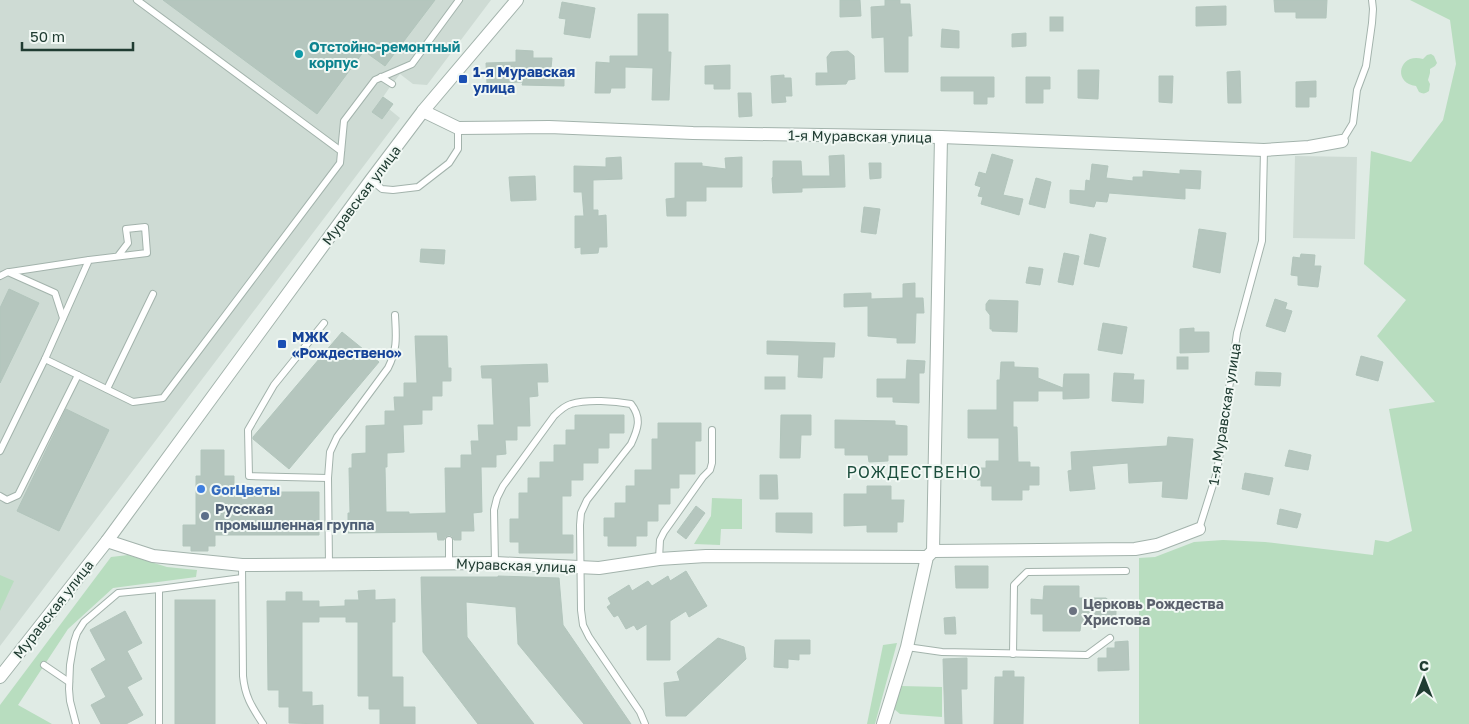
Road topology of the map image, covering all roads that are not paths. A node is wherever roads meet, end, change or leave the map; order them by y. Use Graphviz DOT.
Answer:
graph roads {
  1 [pos="137,0"];
  2 [pos="459,0"];
  3 [pos="517,0"];
  4 [pos="1372,0"];
  5 [pos="382,77"];
  6 [pos="392,84"];
  7 [pos="423,112"];
  8 [pos="458,128"];
  9 [pos="941,137"];
  10 [pos="1342,141"];
  11 [pos="341,150"];
  12 [pos="1264,150"];
  13 [pos="371,180"];
  14 [pos="118,256"];
  15 [pos="89,260"];
  16 [pos="8,272"];
  17 [pos="0,276"];
  18 [pos="153,294"];
  19 [pos="395,315"];
  20 [pos="63,318"];
  21 [pos="324,323"];
  22 [pos="45,359"];
  23 [pos="78,375"];
  24 [pos="107,390"];
  25 [pos="712,430"];
  26 [pos="0,451"];
  27 [pos="328,478"];
  28 [pos="0,496"];
  29 [pos="1199,529"];
  30 [pos="449,540"];
  31 [pos="107,541"];
  32 [pos="930,554"];
  33 [pos="659,559"];
  34 [pos="495,563"];
  35 [pos="329,564"];
  36 [pos="449,564"];
  37 [pos="242,565"];
  38 [pos="580,567"];
  39 [pos="1126,571"];
  40 [pos="242,578"];
  41 [pos="159,589"];
  42 [pos="1110,638"];
  43 [pos="907,647"];
  44 [pos="1013,654"];
  45 [pos="44,665"];
  46 [pos="0,677"];
  47 [pos="69,682"];
  48 [pos="76,724"];
  49 [pos="159,724"];
  50 [pos="263,724"];
  51 [pos="645,724"];
  52 [pos="883,724"];
  1 -- 11 [label="lane"];
  2 -- 5 [label="lane"];
  3 -- 7 [label="street, Муравская улица"];
  4 -- 10 [label="lane"];
  5 -- 6 [label="lane"];
  5 -- 11 [label="lane"];
  7 -- 8 [label="street, 1-я Муравская улица"];
  7 -- 13 [label="street, Муравская улица"];
  8 -- 9 [label="street, 1-я Муравская улица"];
  8 -- 13 [label="lane"];
  9 -- 12 [label="street, 1-я Муравская улица"];
  9 -- 32 [label="street, 1-я Муравская улица"];
  10 -- 12 [label="street, 1-я Муравская улица"];
  11 -- 24 [label="lane"];
  12 -- 29 [label="lane, 1-я Муравская улица"];
  13 -- 31 [label="street, Муравская улица"];
  14 -- 14 [label="lane"];
  14 -- 15 [label="lane"];
  15 -- 16 [label="lane"];
  15 -- 20 [label="lane"];
  16 -- 17 [label="lane"];
  16 -- 20 [label="lane"];
  18 -- 24 [label="lane"];
  19 -- 27 [label="lane"];
  20 -- 22 [label="lane"];
  21 -- 27 [label="lane"];
  22 -- 23 [label="lane"];
  22 -- 26 [label="lane"];
  23 -- 24 [label="lane"];
  23 -- 28 [label="lane"];
  25 -- 33 [label="lane"];
  27 -- 35 [label="lane"];
  29 -- 32 [label="street, 1-я Муравская улица"];
  30 -- 36 [label="lane"];
  31 -- 37 [label="street, Муравская улица"];
  31 -- 46 [label="street, Муравская улица"];
  32 -- 33 [label="street, Муравская улица"];
  32 -- 43 [label="street, 1-я Муравская улица"];
  33 -- 38 [label="street, Муравская улица"];
  34 -- 36 [label="street, Муравская улица"];
  34 -- 38 [label="street, Муравская улица"];
  34 -- 38 [label="lane"];
  35 -- 36 [label="street, Муравская улица"];
  35 -- 37 [label="street, Муравская улица"];
  37 -- 40 [label="lane"];
  38 -- 51 [label="lane"];
  39 -- 44 [label="lane"];
  40 -- 41 [label="lane"];
  40 -- 50 [label="lane"];
  41 -- 47 [label="lane"];
  41 -- 49 [label="lane"];
  42 -- 44 [label="lane"];
  43 -- 44 [label="lane"];
  43 -- 52 [label="street, 1-я Муравская улица"];
  45 -- 47 [label="lane"];
  47 -- 48 [label="lane"];
}
